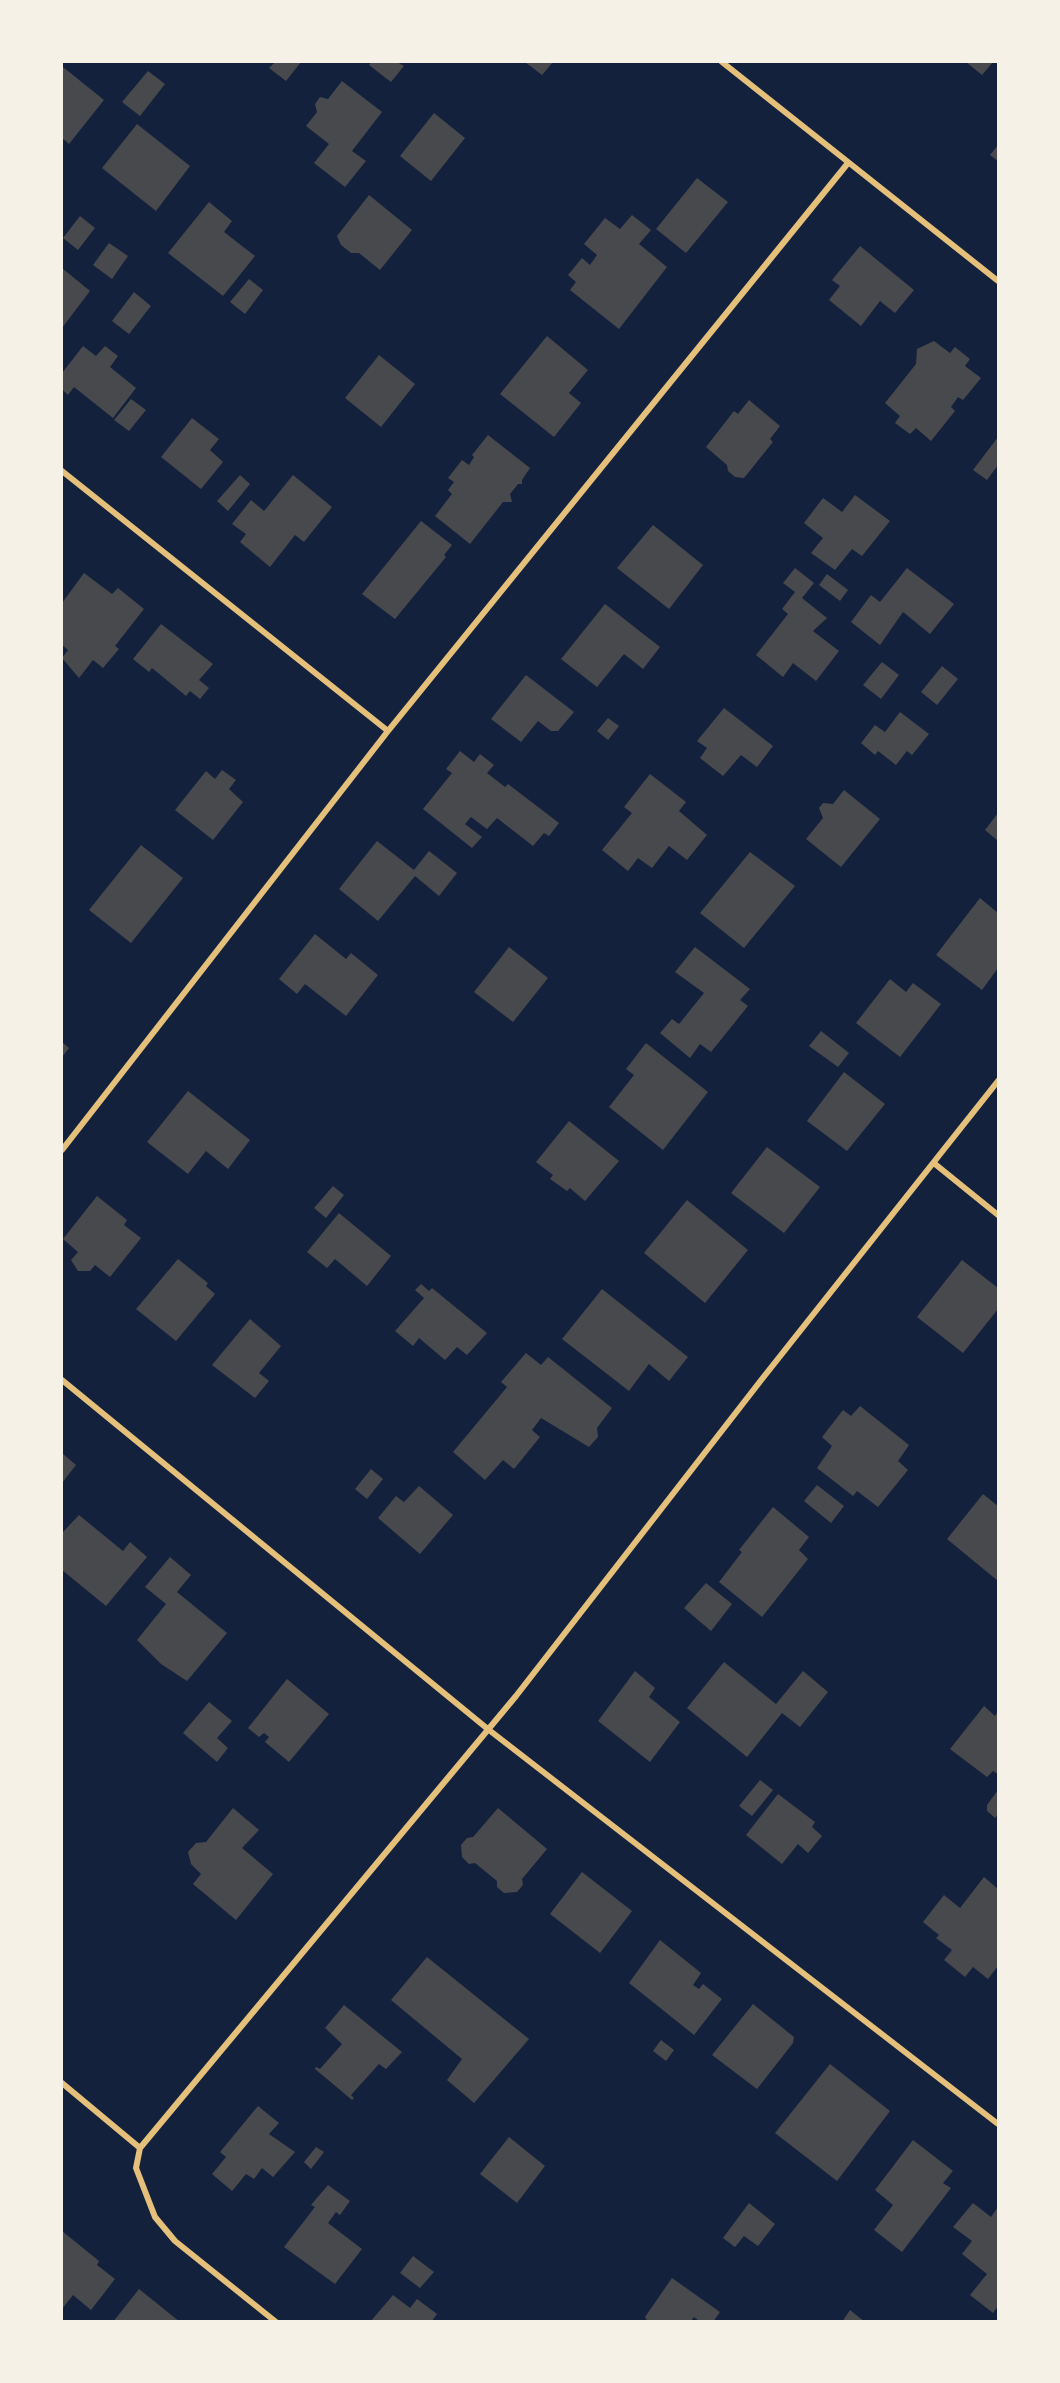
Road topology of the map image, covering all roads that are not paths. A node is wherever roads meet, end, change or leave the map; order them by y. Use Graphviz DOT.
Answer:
graph roads {
  1 [pos="722,62"];
  2 [pos="848,163"];
  3 [pos="999,281"];
  4 [pos="62,471"];
  5 [pos="388,731"];
  6 [pos="999,1081"];
  7 [pos="62,1150"];
  8 [pos="935,1164"];
  9 [pos="999,1215"];
  10 [pos="62,1380"];
  11 [pos="489,1730"];
  12 [pos="62,2083"];
  13 [pos="999,2124"];
  14 [pos="140,2148"];
  15 [pos="276,2322"];
  1 -- 2 [label="street"];
  2 -- 3 [label="street"];
  2 -- 5 [label="street"];
  4 -- 5 [label="street"];
  5 -- 7 [label="street"];
  6 -- 8 [label="street"];
  8 -- 9 [label="street"];
  8 -- 11 [label="street"];
  10 -- 11 [label="street"];
  11 -- 13 [label="street"];
  11 -- 14 [label="street"];
  12 -- 14 [label="street"];
  14 -- 15 [label="street"];
}
